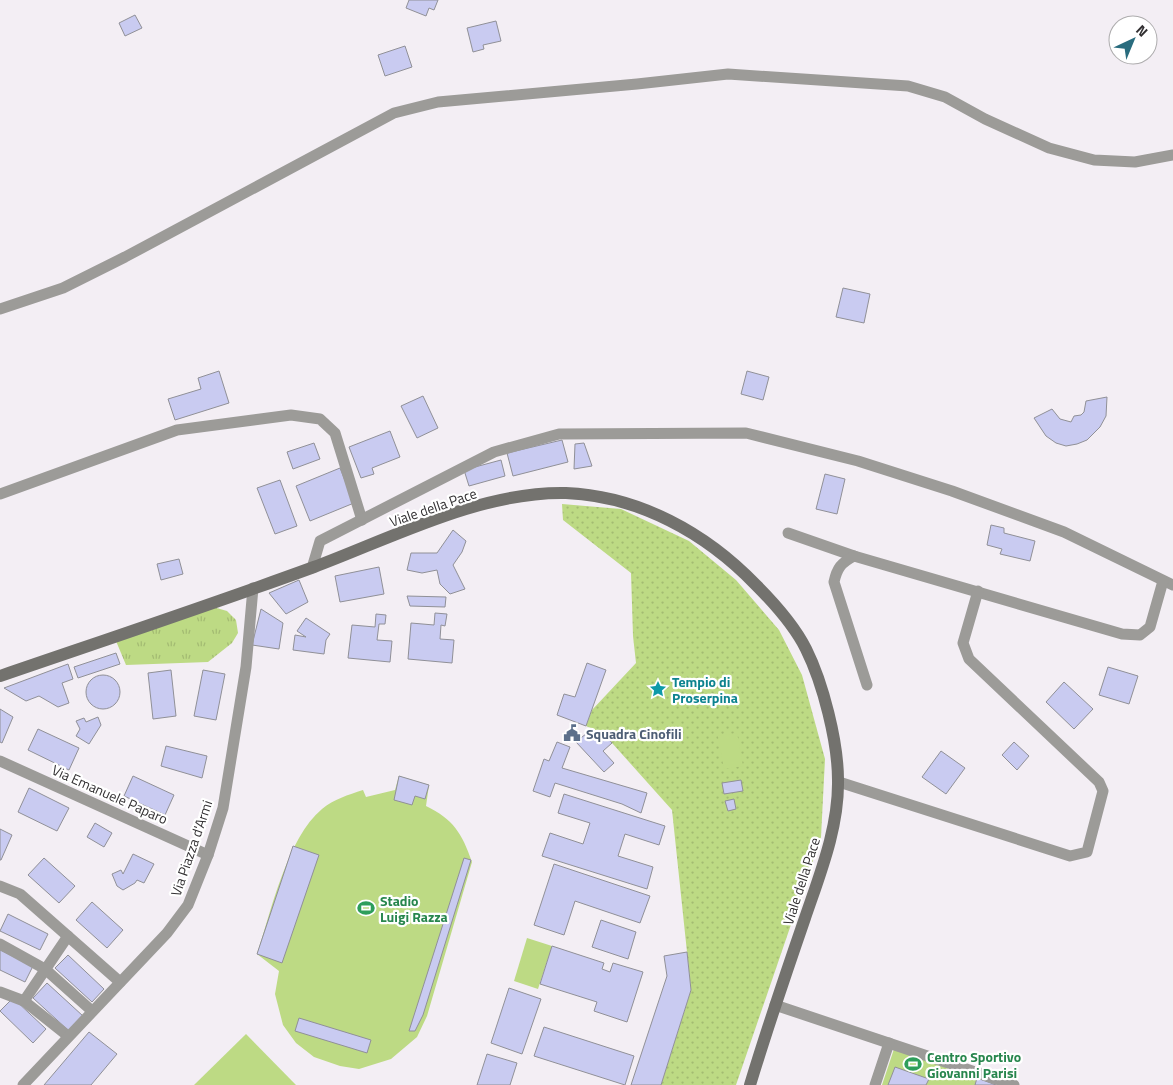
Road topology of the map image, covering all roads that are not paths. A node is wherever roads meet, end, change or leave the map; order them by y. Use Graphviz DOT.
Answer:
graph roads {
  1 [pos="1173,155"];
  2 [pos="0,308"];
  3 [pos="0,494"];
  4 [pos="362,520"];
  5 [pos="788,533"];
  6 [pos="854,556"];
  7 [pos="312,568"];
  8 [pos="1168,584"];
  9 [pos="253,588"];
  10 [pos="978,591"];
  11 [pos="0,676"];
  12 [pos="868,685"];
  13 [pos="0,761"];
  14 [pos="838,782"];
  15 [pos="208,855"];
  16 [pos="0,886"];
  17 [pos="68,936"];
  18 [pos="0,944"];
  19 [pos="45,970"];
  20 [pos="120,982"];
  21 [pos="0,992"];
  22 [pos="24,1001"];
  23 [pos="775,1005"];
  24 [pos="92,1011"];
  25 [pos="68,1036"];
  26 [pos="889,1043"];
  27 [pos="23,1085"];
  28 [pos="750,1085"];
  29 [pos="874,1085"];
  30 [pos="1014,1085"];
  1 -- 2 [label="street"];
  3 -- 4 [label="street"];
  4 -- 7 [label="street"];
  4 -- 8 [label="street"];
  5 -- 6 [label="street"];
  6 -- 10 [label="street"];
  6 -- 12 [label="street"];
  7 -- 9 [label="main road, Viale della Pace"];
  7 -- 14 [label="main road, Viale della Pace"];
  8 -- 10 [label="street"];
  9 -- 11 [label="main road, Viale della Pace"];
  9 -- 15 [label="street, Via Piazza d'Armi"];
  10 -- 14 [label="street"];
  13 -- 15 [label="street, Via Emanuele Paparo"];
  14 -- 23 [label="main road, Viale della Pace"];
  15 -- 20 [label="street, Via Piazza d'Armi"];
  16 -- 17 [label="street"];
  17 -- 19 [label="street"];
  17 -- 20 [label="street"];
  18 -- 19 [label="street"];
  19 -- 22 [label="street"];
  19 -- 24 [label="street"];
  20 -- 24 [label="street, Via Piazza d'Armi"];
  21 -- 22 [label="street"];
  22 -- 25 [label="street"];
  23 -- 26 [label="street"];
  23 -- 28 [label="main road, Viale della Pace"];
  24 -- 25 [label="street, Via Piazza d'Armi"];
  25 -- 27 [label="street, Via Piazza d'Armi"];
  26 -- 29 [label="street"];
  26 -- 30 [label="street"];
}
